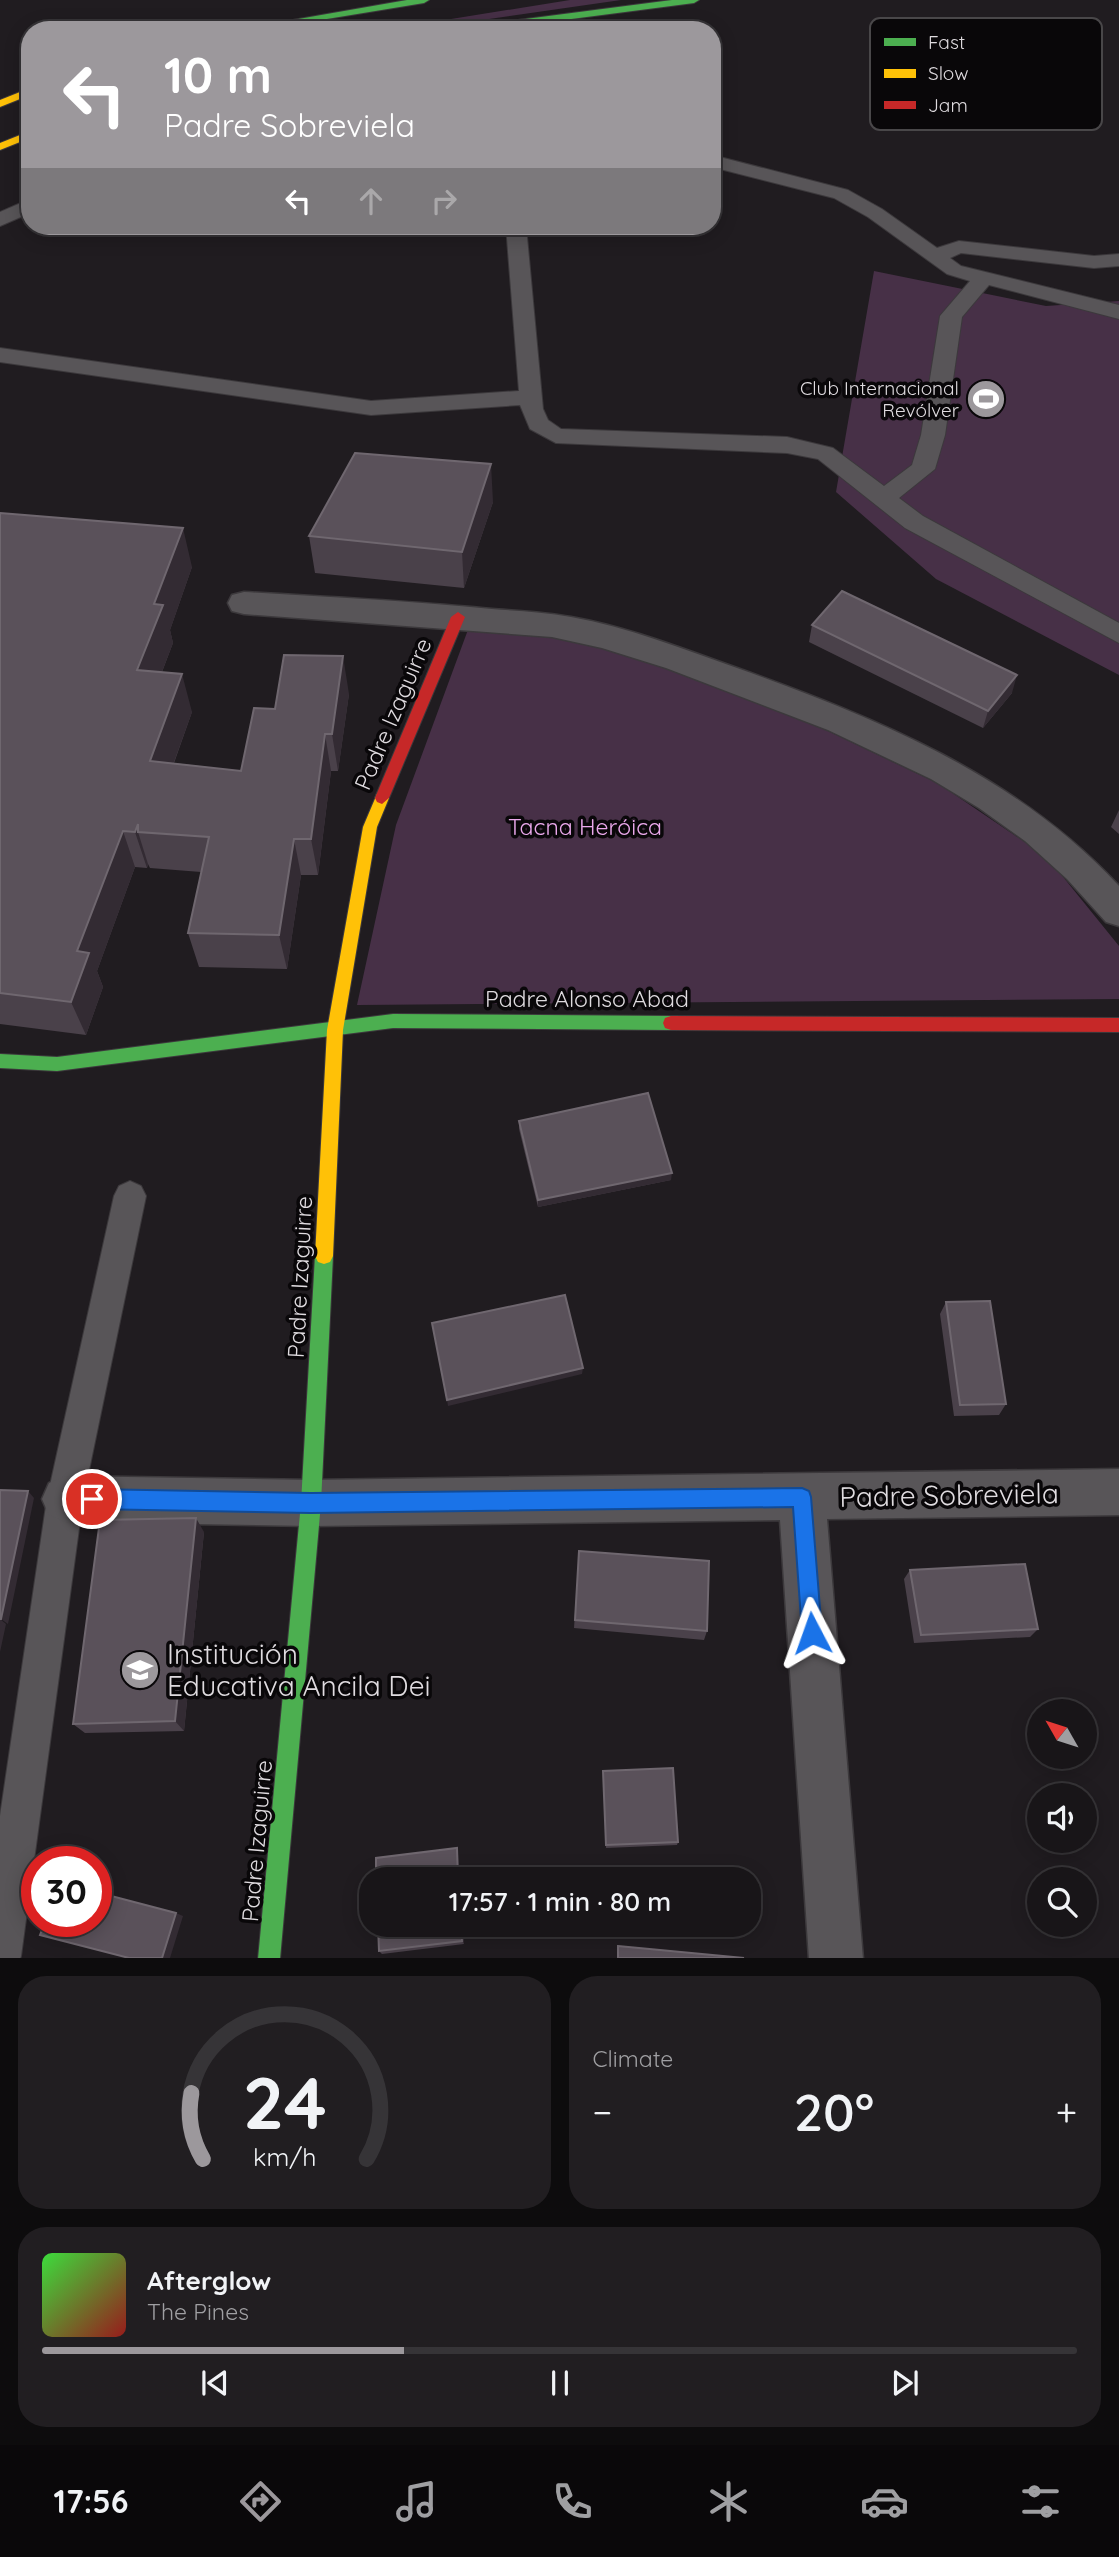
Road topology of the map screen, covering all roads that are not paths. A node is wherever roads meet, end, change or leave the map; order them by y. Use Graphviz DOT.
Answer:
graph roads {
  1 [pos="424,0"];
  2 [pos="694,0"];
  3 [pos="296,21"];
  4 [pos="532,21"];
  5 [pos="21,95"];
  6 [pos="0,104"];
  7 [pos="21,138"];
  8 [pos="0,148"];
  9 [pos="721,163"];
  10 [pos="21,210"];
  11 [pos="0,220"];
  12 [pos="518,235"];
  13 [pos="933,257"];
  14 [pos="1119,260"];
  15 [pos="984,278"];
  16 [pos="1119,312"];
  17 [pos="0,355"];
  18 [pos="531,397"];
  19 [pos="884,498"];
  20 [pos="244,603"];
  21 [pos="458,617"];
  22 [pos="1119,634"];
  23 [pos="1119,911"];
  24 [pos="1119,1025"];
  25 [pos="335,1030"];
  26 [pos="0,1061"];
  27 [pos="130,1196"];
  28 [pos="1119,1492"];
  29 [pos="802,1497"];
  30 [pos="65,1499"];
  31 [pos="311,1503"];
  32 [pos="0,1955"];
  33 [pos="269,1958"];
  34 [pos="836,1958"];
  1 -- 3 [label="street"];
  2 -- 4 [label="street"];
  5 -- 6 [label="street"];
  7 -- 8 [label="street"];
  9 -- 13 [label="lane"];
  10 -- 11 [label="lane"];
  12 -- 18 [label="lane"];
  13 -- 14 [label="lane"];
  13 -- 15 [label="lane"];
  15 -- 16 [label="lane"];
  15 -- 19 [label="lane"];
  17 -- 18 [label="lane"];
  18 -- 19 [label="lane"];
  19 -- 22 [label="lane"];
  20 -- 21 [label="street"];
  21 -- 23 [label="street"];
  21 -- 25 [label="street, Padre Izaguirre"];
  24 -- 25 [label="street, Padre Alonso Abad"];
  25 -- 26 [label="street, Padre Alonso Abad"];
  25 -- 31 [label="street, Padre Izaguirre"];
  27 -- 30 [label="lane"];
  28 -- 29 [label="street, Padre Sobreviela"];
  29 -- 31 [label="street, Padre Sobreviela"];
  29 -- 34 [label="street"];
  30 -- 31 [label="street, Padre Sobreviela"];
  30 -- 32 [label="lane"];
  31 -- 33 [label="street, Padre Izaguirre"];
}
